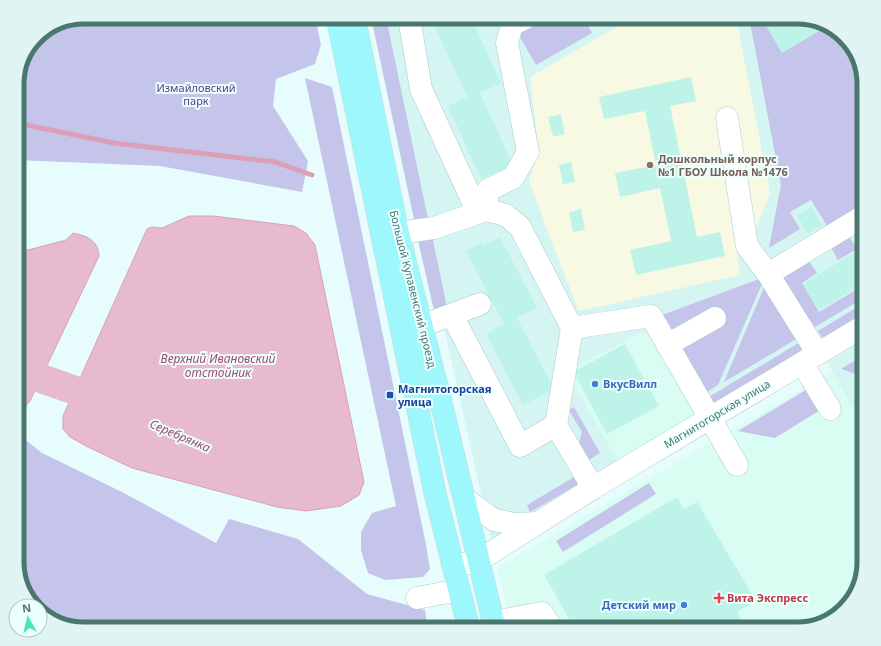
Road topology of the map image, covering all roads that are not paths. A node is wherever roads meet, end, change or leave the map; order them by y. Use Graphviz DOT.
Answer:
graph roads {
  1 [pos="338,24"];
  2 [pos="355,24"];
  3 [pos="411,24"];
  4 [pos="514,24"];
  5 [pos="727,118"];
  6 [pos="482,212"];
  7 [pos="857,220"];
  8 [pos="398,233"];
  9 [pos="768,274"];
  10 [pos="480,304"];
  11 [pos="452,315"];
  12 [pos="715,318"];
  13 [pos="421,326"];
  14 [pos="572,328"];
  15 [pos="857,330"];
  16 [pos="667,345"];
  17 [pos="810,358"];
  18 [pos="830,408"];
  19 [pos="710,418"];
  20 [pos="556,425"];
  21 [pos="738,465"];
  22 [pos="593,488"];
  23 [pos="464,498"];
  24 [pos="537,523"];
  25 [pos="478,560"];
  26 [pos="453,566"];
  27 [pos="459,590"];
  28 [pos="417,598"];
  29 [pos="467,622"];
  30 [pos="493,622"];
  31 [pos="506,622"];
  32 [pos="548,622"];
  1 -- 26 [label="main road, Большой Купавенский проезд"];
  2 -- 8 [label="main road, Большой Купавенский проезд"];
  3 -- 6 [label="street"];
  4 -- 6 [label="street"];
  5 -- 9 [label="street"];
  6 -- 8 [label="street"];
  6 -- 14 [label="street"];
  7 -- 9 [label="street"];
  8 -- 13 [label="main road, Большой Купавенский проезд"];
  9 -- 17 [label="street"];
  10 -- 11 [label="street"];
  11 -- 13 [label="street"];
  11 -- 20 [label="street"];
  12 -- 16 [label="street"];
  13 -- 23 [label="main road, Большой Купавенский проезд"];
  14 -- 16 [label="street"];
  14 -- 20 [label="street"];
  15 -- 17 [label="street, Магнитогорская улица"];
  16 -- 19 [label="street"];
  17 -- 18 [label="street"];
  17 -- 19 [label="street, Магнитогорская улица"];
  19 -- 21 [label="street"];
  19 -- 22 [label="street, Магнитогорская улица"];
  20 -- 22 [label="street"];
  22 -- 24 [label="street, Магнитогорская улица"];
  23 -- 24 [label="street, Магнитогорская улица"];
  23 -- 25 [label="main road, Большой Купавенский проезд"];
  24 -- 25 [label="street"];
  25 -- 26 [label="street"];
  25 -- 30 [label="main road, Большой Купавенский проезд"];
  26 -- 27 [label="main road, Большой Купавенский проезд"];
  27 -- 28 [label="street"];
  27 -- 29 [label="main road, Большой Купавенский проезд"];
  31 -- 32 [label="street"];
}
